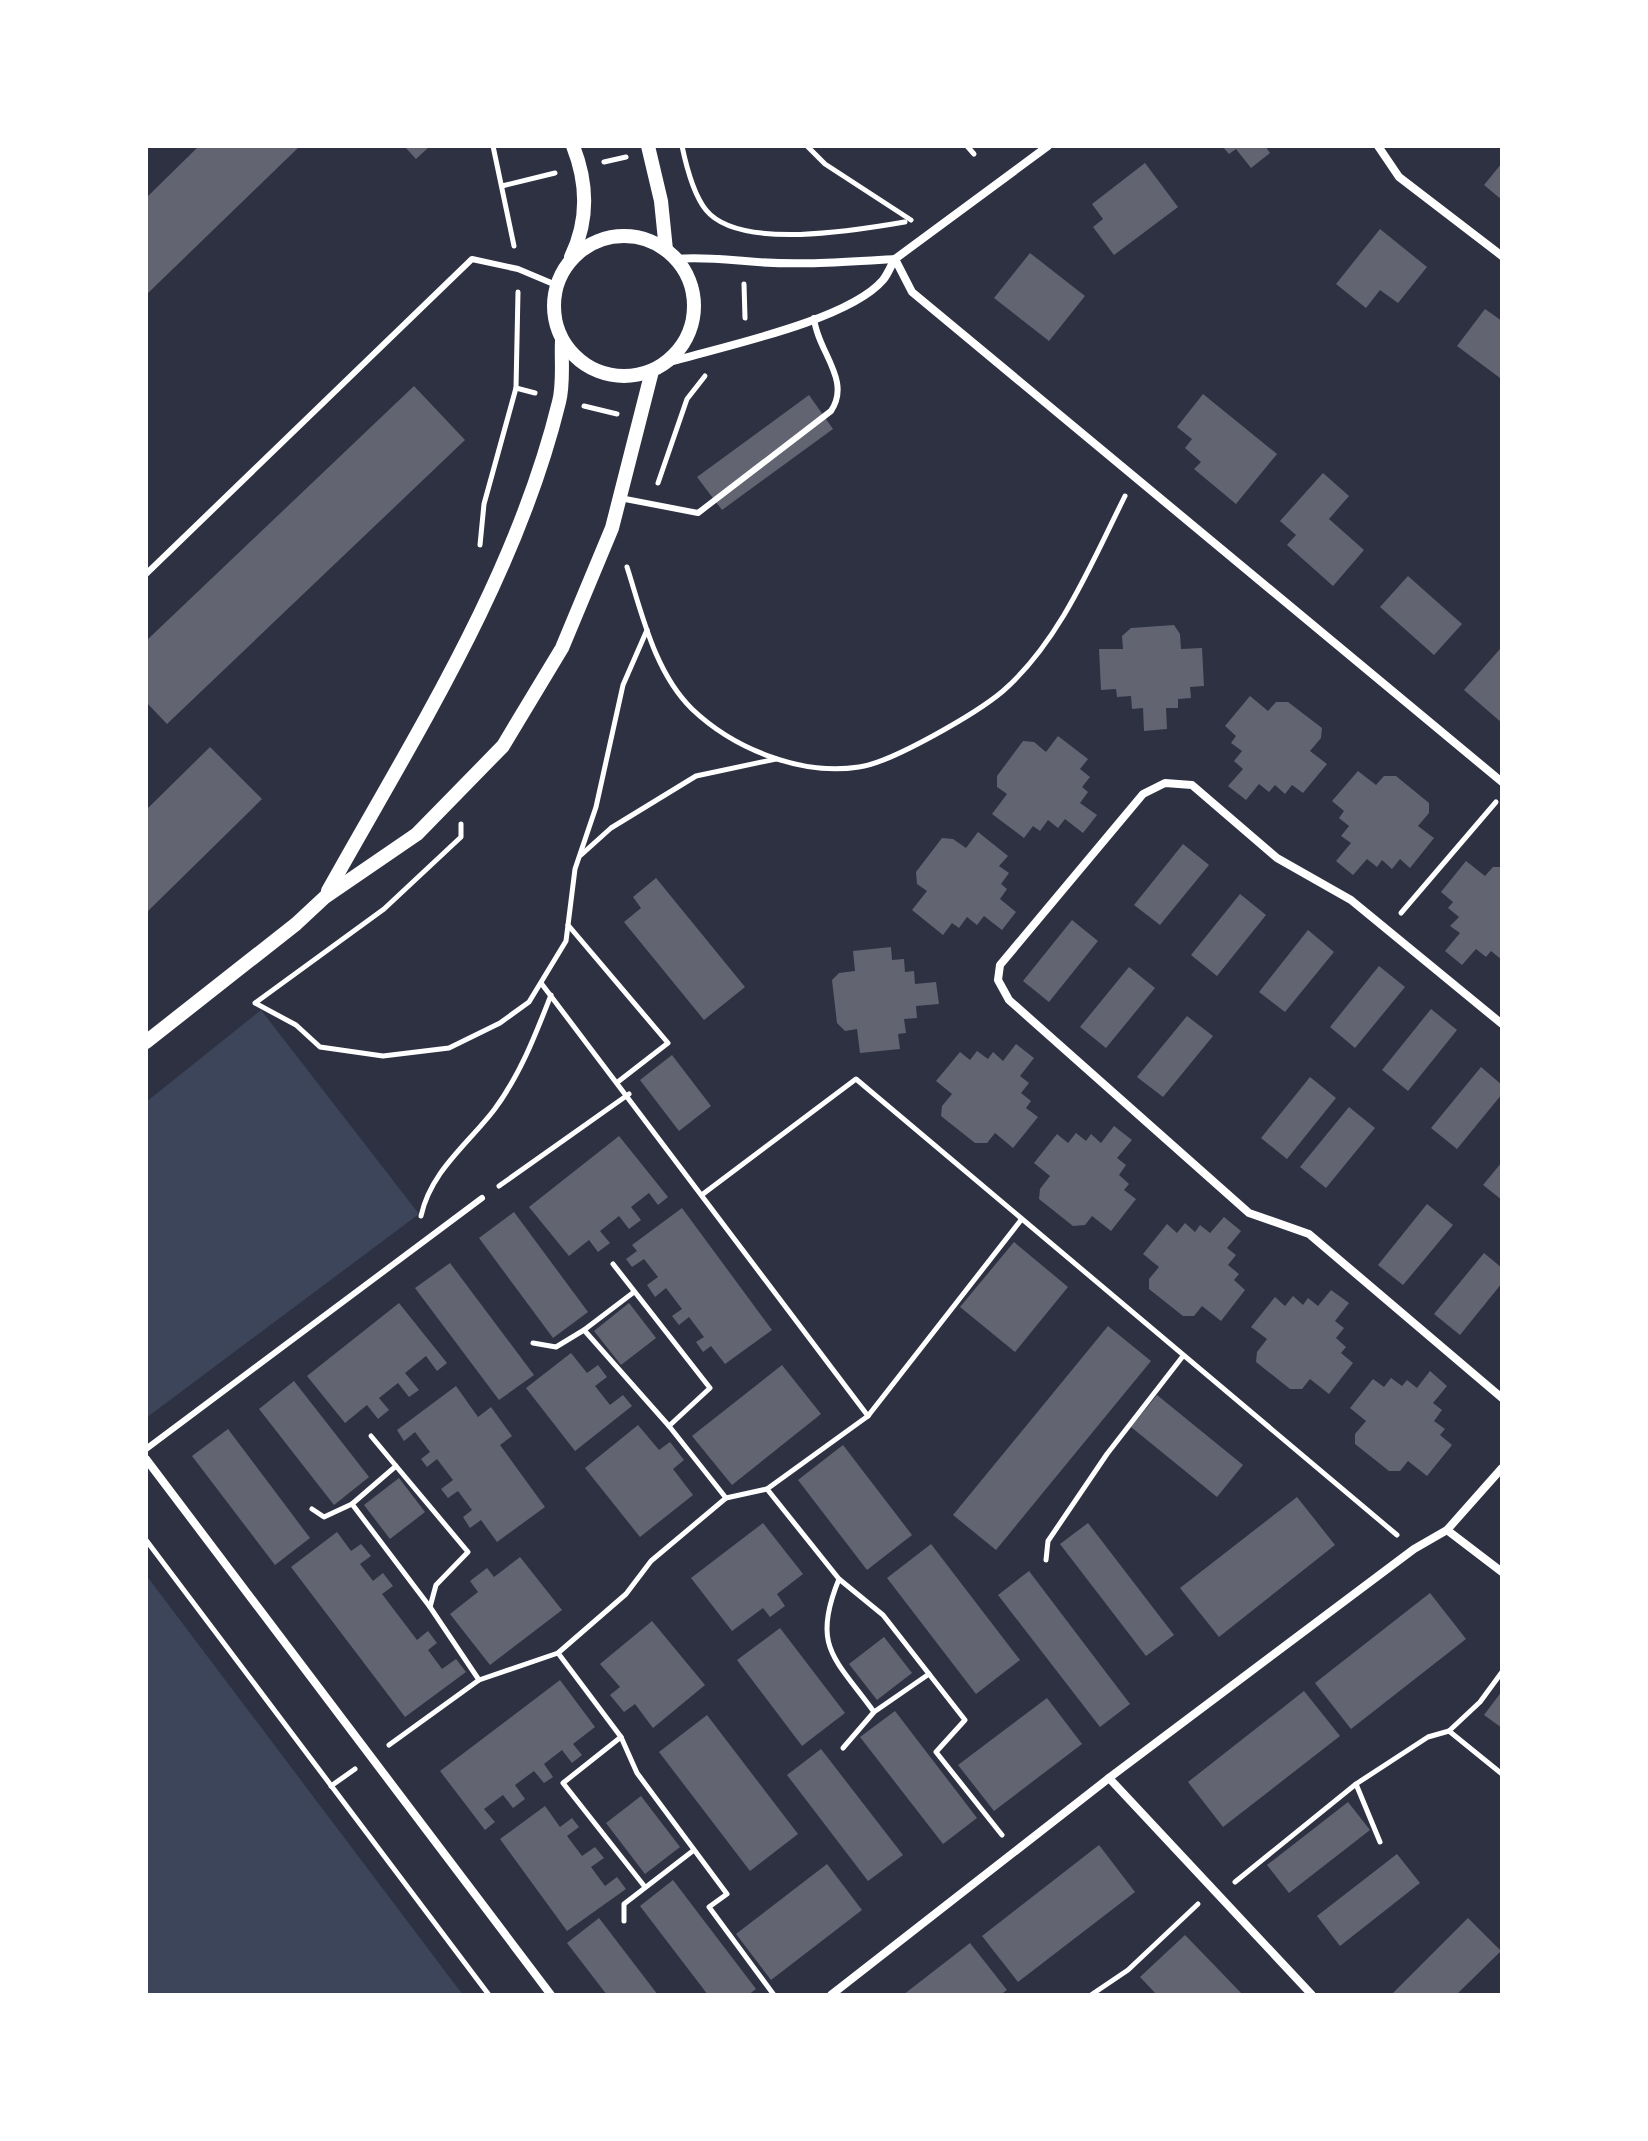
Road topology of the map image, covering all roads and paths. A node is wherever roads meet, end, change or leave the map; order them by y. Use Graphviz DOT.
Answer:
graph roads {
  1 [pos="493,146"];
  2 [pos="573,146"];
  3 [pos="648,146"];
  4 [pos="682,146"];
  5 [pos="807,146"];
  6 [pos="967,146"];
  7 [pos="1048,146"];
  8 [pos="1378,146"];
  9 [pos="974,154"];
  10 [pos="964,211"];
  11 [pos="912,220"];
  12 [pos="671,254"];
  13 [pos="1502,256"];
  14 [pos="895,259"];
  15 [pos="567,264"];
  16 [pos="518,269"];
  17 [pos="556,285"];
  18 [pos="814,317"];
  19 [pos="562,341"];
  20 [pos="659,367"];
  21 [pos="516,388"];
  22 [pos="560,400"];
  23 [pos="641,420"];
  24 [pos="676,427"];
  25 [pos="1135,476"];
  26 [pos="620,498"];
  27 [pos="480,551"];
  28 [pos="627,567"];
  29 [pos="146,574"];
  30 [pos="647,630"];
  31 [pos="776,759"];
  32 [pos="1502,782"];
  33 [pos="1502,795"];
  34 [pos="462,814"];
  35 [pos="579,857"];
  36 [pos="325,897"];
  37 [pos="567,924"];
  38 [pos="1387,929"];
  39 [pos="541,983"];
  40 [pos="551,995"];
  41 [pos="1502,1024"];
  42 [pos="146,1042"];
  43 [pos="619,1081"];
  44 [pos="629,1094"];
  45 [pos="703,1194"];
  46 [pos="482,1198"];
  47 [pos="1021,1220"];
  48 [pos="420,1245"];
  49 [pos="613,1264"];
  50 [pos="634,1292"];
  51 [pos="584,1330"];
  52 [pos="533,1343"];
  53 [pos="1183,1356"];
  54 [pos="1502,1398"];
  55 [pos="868,1416"];
  56 [pos="669,1426"];
  57 [pos="371,1436"];
  58 [pos="146,1449"];
  59 [pos="146,1459"];
  60 [pos="396,1466"];
  61 [pos="1502,1468"];
  62 [pos="767,1489"];
  63 [pos="726,1498"];
  64 [pos="352,1504"];
  65 [pos="312,1509"];
  66 [pos="1447,1530"];
  67 [pos="146,1540"];
  68 [pos="1414,1549"];
  69 [pos="1046,1560"];
  70 [pos="1502,1572"];
  71 [pos="839,1579"];
  72 [pos="430,1607"];
  73 [pos="558,1653"];
  74 [pos="1502,1672"];
  75 [pos="929,1674"];
  76 [pos="479,1680"];
  77 [pos="874,1712"];
  78 [pos="1449,1731"];
  79 [pos="621,1737"];
  80 [pos="843,1748"];
  81 [pos="371,1758"];
  82 [pos="1502,1774"];
  83 [pos="1109,1778"];
  84 [pos="1356,1784"];
  85 [pos="1380,1842"];
  86 [pos="694,1850"];
  87 [pos="1015,1851"];
  88 [pos="645,1887"];
  89 [pos="1216,1892"];
  90 [pos="624,1921"];
  91 [pos="489,1995"];
  92 [pos="551,1995"];
  93 [pos="774,1995"];
  94 [pos="831,1995"];
  95 [pos="1091,1995"];
  96 [pos="1312,1995"];
  1 -- 16 [label="path"];
  2 -- 15 [label="street"];
  3 -- 12 [label="street"];
  4 -- 11 [label="path"];
  5 -- 11 [label="path"];
  6 -- 9 [label="path"];
  7 -- 10 [label="street"];
  8 -- 13 [label="street"];
  10 -- 11 [label="path"];
  10 -- 14 [label="street"];
  12 -- 14 [label="street"];
  12 -- 15 [label="street"];
  12 -- 20 [label="street"];
  14 -- 18 [label="street"];
  14 -- 25 [label="street"];
  15 -- 17 [label="street"];
  16 -- 17 [label="lane"];
  16 -- 21 [label="path"];
  16 -- 29 [label="lane"];
  17 -- 19 [label="street"];
  18 -- 20 [label="street"];
  18 -- 26 [label="lane"];
  19 -- 20 [label="street"];
  19 -- 22 [label="street"];
  20 -- 23 [label="street"];
  21 -- 22 [label="path"];
  21 -- 27 [label="path"];
  22 -- 23 [label="path"];
  22 -- 36 [label="street"];
  23 -- 24 [label="path"];
  23 -- 26 [label="street"];
  25 -- 31 [label="path"];
  25 -- 32 [label="street"];
  26 -- 36 [label="street"];
  28 -- 30 [label="path"];
  30 -- 31 [label="path"];
  30 -- 35 [label="path"];
  31 -- 35 [label="path"];
  33 -- 38 [label="path"];
  34 -- 39 [label="path"];
  35 -- 37 [label="path"];
  36 -- 42 [label="street"];
  37 -- 39 [label="path"];
  37 -- 43 [label="path"];
  38 -- 41 [label="street"];
  38 -- 54 [label="street"];
  39 -- 40 [label="path"];
  40 -- 43 [label="path"];
  40 -- 48 [label="path"];
  43 -- 44 [label="path"];
  44 -- 45 [label="path"];
  44 -- 46 [label="path"];
  45 -- 47 [label="path"];
  45 -- 55 [label="path"];
  46 -- 48 [label="lane"];
  47 -- 53 [label="path"];
  47 -- 55 [label="path"];
  48 -- 58 [label="lane"];
  49 -- 50 [label="path"];
  50 -- 51 [label="path"];
  50 -- 56 [label="path"];
  51 -- 52 [label="path"];
  51 -- 56 [label="path"];
  53 -- 68 [label="path"];
  53 -- 69 [label="path"];
  55 -- 62 [label="path"];
  56 -- 63 [label="path"];
  57 -- 60 [label="path"];
  59 -- 81 [label="street"];
  60 -- 64 [label="path"];
  60 -- 72 [label="path"];
  61 -- 66 [label="street"];
  62 -- 63 [label="path"];
  62 -- 71 [label="path"];
  63 -- 73 [label="path"];
  64 -- 65 [label="path"];
  64 -- 72 [label="path"];
  66 -- 68 [label="street"];
  66 -- 70 [label="street"];
  67 -- 91 [label="path"];
  68 -- 83 [label="street"];
  71 -- 75 [label="path"];
  71 -- 77 [label="path"];
  72 -- 76 [label="path"];
  73 -- 76 [label="path"];
  73 -- 79 [label="path"];
  74 -- 78 [label="path"];
  75 -- 77 [label="path"];
  75 -- 87 [label="path"];
  76 -- 81 [label="path"];
  77 -- 80 [label="path"];
  78 -- 82 [label="path"];
  78 -- 84 [label="path"];
  79 -- 86 [label="path"];
  79 -- 88 [label="path"];
  81 -- 92 [label="street"];
  83 -- 87 [label="street"];
  83 -- 89 [label="street"];
  84 -- 85 [label="path"];
  84 -- 89 [label="path"];
  86 -- 88 [label="path"];
  86 -- 93 [label="path"];
  87 -- 94 [label="street"];
  88 -- 90 [label="path"];
  89 -- 95 [label="path"];
  89 -- 96 [label="street"];
}
